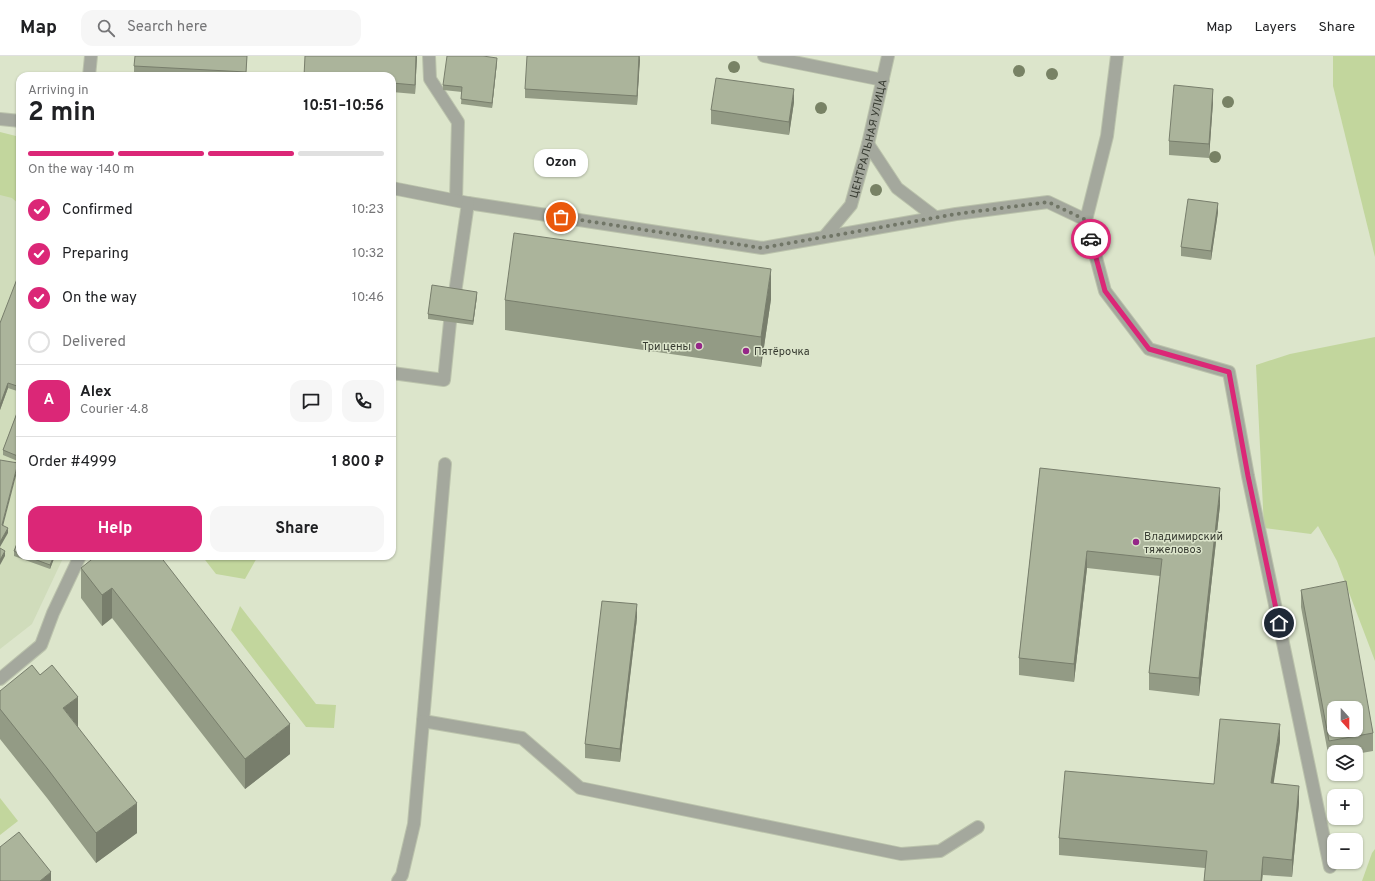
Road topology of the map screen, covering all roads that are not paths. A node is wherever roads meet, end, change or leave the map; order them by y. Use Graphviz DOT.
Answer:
graph roads {
  1 [pos="91,56"];
  2 [pos="429,56"];
  3 [pos="764,56"];
  4 [pos="888,56"];
  5 [pos="1117,56"];
  6 [pos="89,72"];
  7 [pos="883,80"];
  8 [pos="0,119"];
  9 [pos="16,121"];
  10 [pos="868,144"];
  11 [pos="396,189"];
  12 [pos="462,202"];
  13 [pos="935,217"];
  14 [pos="1086,220"];
  15 [pos="824,236"];
  16 [pos="454,293"];
  17 [pos="450,322"];
  18 [pos="396,374"];
  19 [pos="445,464"];
  20 [pos="78,560"];
  21 [pos="0,679"];
  22 [pos="424,721"];
  23 [pos="978,827"];
  24 [pos="1327,853"];
  25 [pos="398,881"];
  1 -- 6 [label="street"];
  2 -- 12 [label="street"];
  3 -- 7 [label="street"];
  4 -- 7 [label="street, ЦЕНТРАЛЬНАЯ УЛИЦА"];
  5 -- 14 [label="street"];
  7 -- 10 [label="street, ЦЕНТРАЛЬНАЯ УЛИЦА"];
  8 -- 9 [label="street"];
  10 -- 13 [label="street"];
  10 -- 15 [label="street, ЦЕНТРАЛЬНАЯ УЛИЦА"];
  11 -- 12 [label="street"];
  12 -- 15 [label="street"];
  12 -- 16 [label="street"];
  13 -- 14 [label="street"];
  13 -- 15 [label="street"];
  14 -- 24 [label="street"];
  17 -- 18 [label="street"];
  19 -- 22 [label="street"];
  20 -- 21 [label="street"];
  22 -- 23 [label="street"];
  22 -- 25 [label="street"];
}
